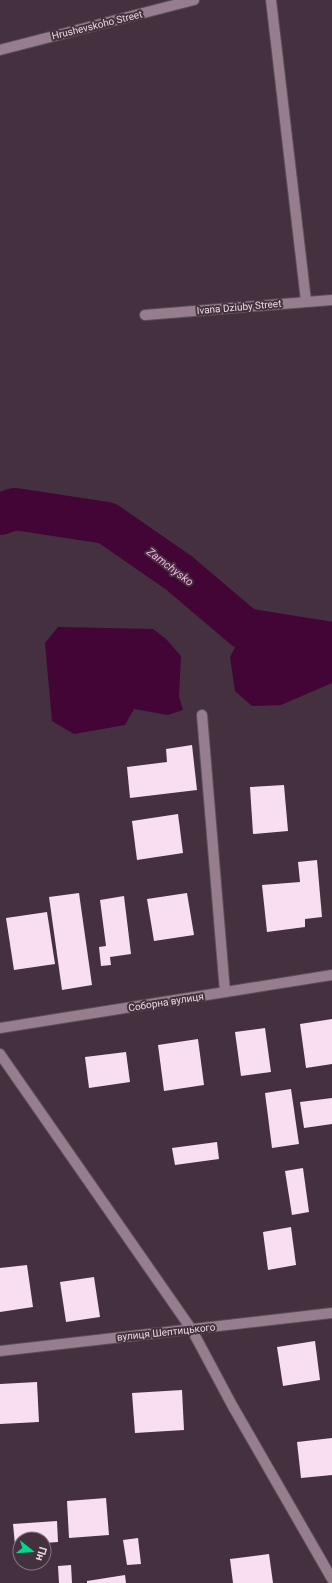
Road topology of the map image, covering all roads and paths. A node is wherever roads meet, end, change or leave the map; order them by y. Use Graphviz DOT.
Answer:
graph roads {
  1 [pos="194,0"];
  2 [pos="271,0"];
  3 [pos="0,50"];
  4 [pos="332,300"];
  5 [pos="306,301"];
  6 [pos="145,315"];
  7 [pos="202,715"];
  8 [pos="332,975"];
  9 [pos="225,992"];
  10 [pos="0,1028"];
  11 [pos="0,1054"];
  12 [pos="332,1313"];
  13 [pos="192,1330"];
  14 [pos="0,1351"];
  15 [pos="332,1579"];
  1 -- 3 [label="street, Hrushevskoho Street"];
  2 -- 5 [label="street"];
  4 -- 5 [label="street, Ivana Dziuby Street"];
  5 -- 6 [label="street, Ivana Dziuby Street"];
  7 -- 9 [label="street"];
  8 -- 9 [label="street, Соборна вулиця"];
  9 -- 10 [label="street, Соборна вулиця"];
  11 -- 13 [label="street"];
  12 -- 13 [label="street, вулиця Шептицького"];
  13 -- 14 [label="street, вулиця Шептицького"];
  13 -- 15 [label="street"];
}
